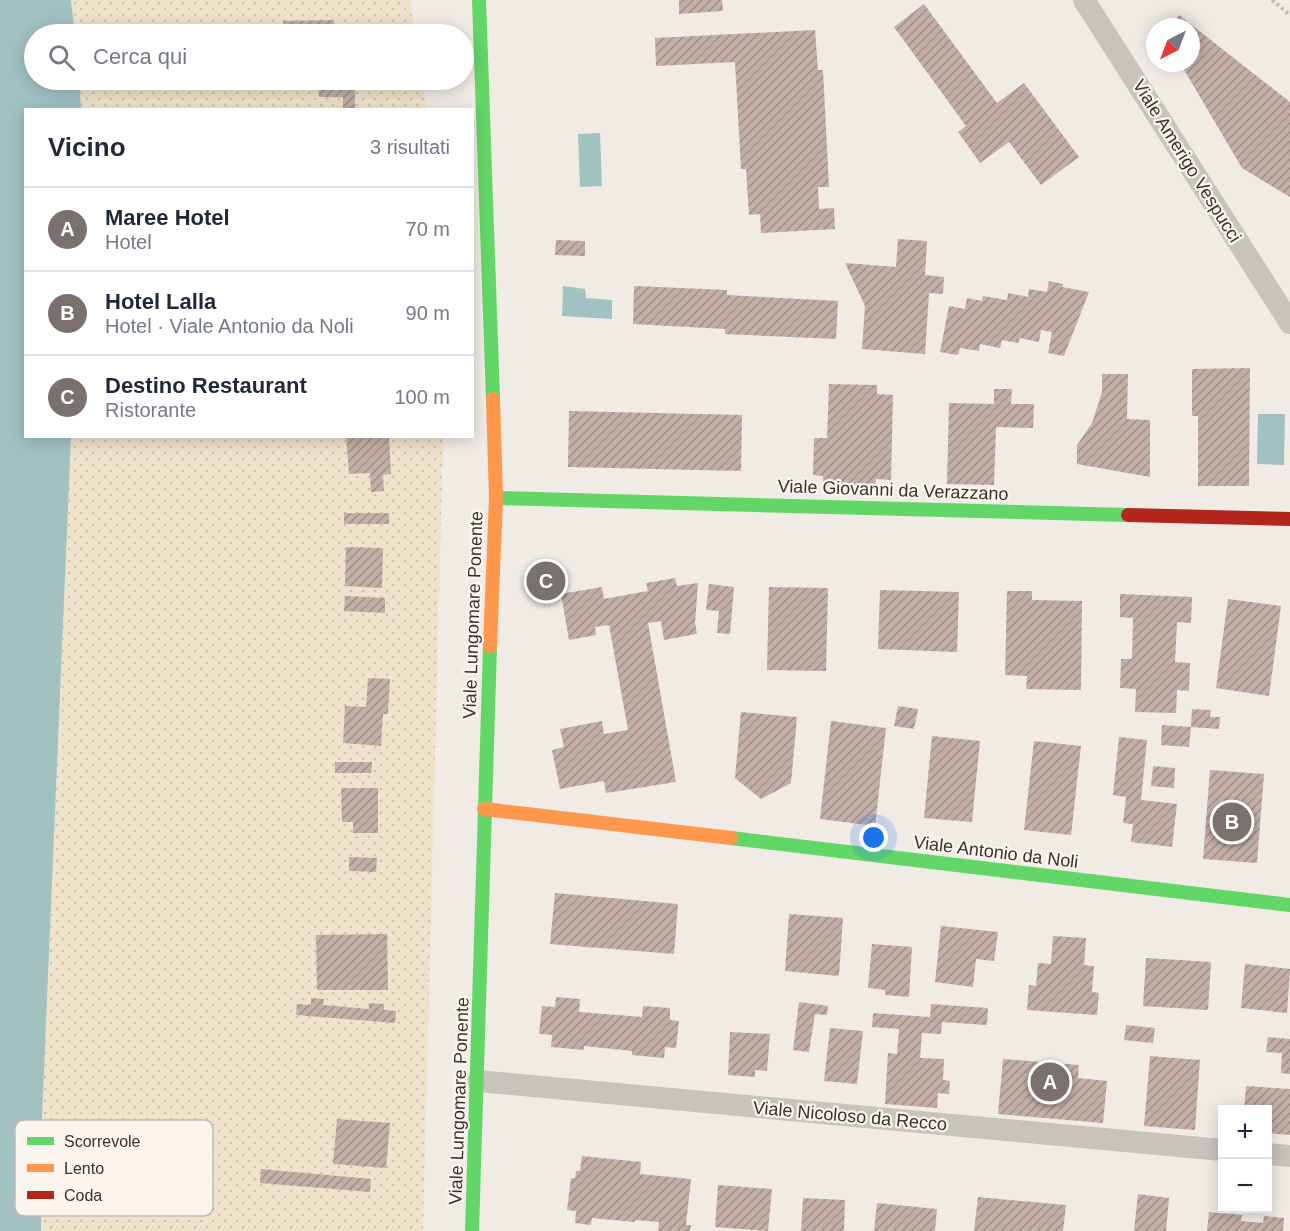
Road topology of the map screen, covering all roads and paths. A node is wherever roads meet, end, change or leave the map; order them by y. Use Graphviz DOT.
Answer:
graph roads {
  1 [pos="479,0"];
  2 [pos="1084,0"];
  3 [pos="1272,0"];
  4 [pos="1290,15"];
  5 [pos="1287,313"];
  6 [pos="496,498"];
  7 [pos="1290,519"];
  8 [pos="484,809"];
  9 [pos="1290,905"];
  10 [pos="478,1081"];
  11 [pos="1218,1150"];
  12 [pos="1272,1154"];
  13 [pos="1290,1156"];
  14 [pos="472,1231"];
  1 -- 6 [label="street, Viale Lungomare Ponente"];
  2 -- 5 [label="street, Viale Amerigo Vespucci"];
  3 -- 4 [label="path"];
  6 -- 7 [label="street, Viale Giovanni da Verazzano"];
  6 -- 8 [label="street, Viale Lungomare Ponente"];
  8 -- 9 [label="street, Viale Antonio da Noli"];
  8 -- 10 [label="street, Viale Lungomare Ponente"];
  10 -- 11 [label="street, Viale Nicoloso da Recco"];
  10 -- 14 [label="street, Viale Lungomare Ponente"];
  12 -- 13 [label="street"];
}
